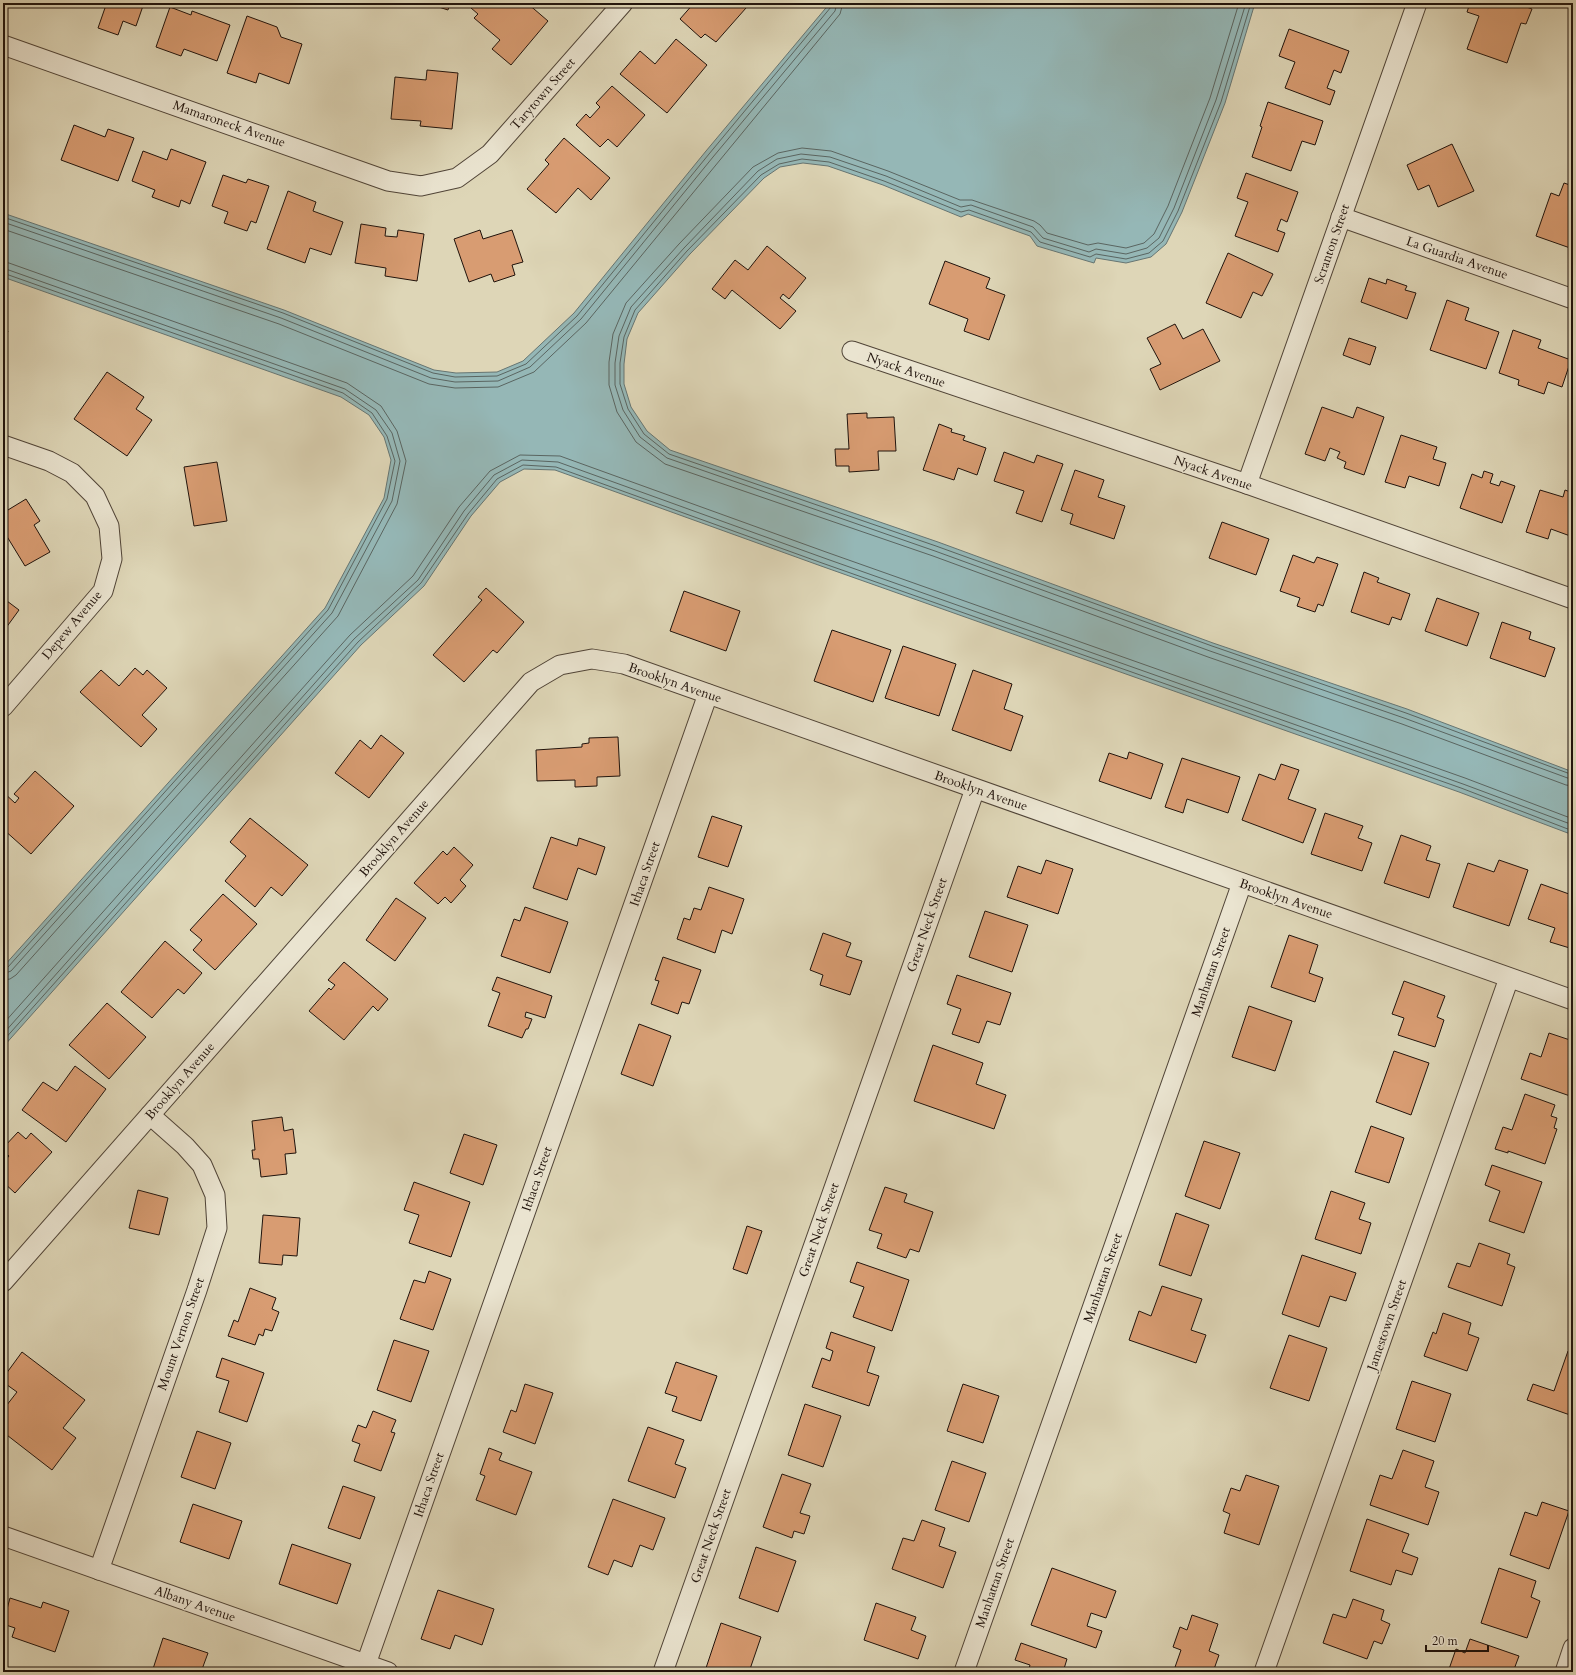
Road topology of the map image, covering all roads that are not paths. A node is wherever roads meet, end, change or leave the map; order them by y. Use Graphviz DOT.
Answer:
graph roads {
  1 [pos="623,3"];
  2 [pos="1417,3"];
  3 [pos="3,45"];
  4 [pos="457,178"];
  5 [pos="1341,217"];
  6 [pos="1573,299"];
  7 [pos="852,352"];
  8 [pos="3,445"];
  9 [pos="1247,484"];
  10 [pos="1573,600"];
  11 [pos="708,694"];
  12 [pos="3,707"];
  13 [pos="975,789"];
  14 [pos="1242,883"];
  15 [pos="1509,978"];
  16 [pos="1573,1000"];
  17 [pos="150,1115"];
  18 [pos="3,1282"];
  19 [pos="3,1536"];
  20 [pos="98,1570"];
  21 [pos="1573,1648"];
  22 [pos="366,1664"];
  23 [pos="388,1672"];
  24 [pos="663,1672"];
  25 [pos="964,1672"];
  26 [pos="1264,1672"];
  27 [pos="1564,1672"];
  1 -- 4 [label="street, Tarytown Street"];
  2 -- 5 [label="street, Scranton Street"];
  3 -- 4 [label="street, Mamaroneck Avenue"];
  5 -- 6 [label="street, La Guardia Avenue"];
  5 -- 9 [label="street, Scranton Street"];
  7 -- 9 [label="street, Nyack Avenue"];
  8 -- 12 [label="street, Depew Avenue"];
  9 -- 10 [label="street, Nyack Avenue"];
  11 -- 13 [label="street, Brooklyn Avenue"];
  11 -- 17 [label="street, Brooklyn Avenue"];
  11 -- 22 [label="street, Ithaca Street"];
  13 -- 14 [label="street, Brooklyn Avenue"];
  13 -- 24 [label="street, Great Neck Street"];
  14 -- 15 [label="street, Brooklyn Avenue"];
  14 -- 25 [label="street, Manhattan Street"];
  15 -- 16 [label="street, Brooklyn Avenue"];
  15 -- 26 [label="street, Jamestown Street"];
  17 -- 18 [label="street, Brooklyn Avenue"];
  17 -- 20 [label="street, Mount Vernon Street"];
  19 -- 20 [label="street, Albany Avenue"];
  20 -- 22 [label="street, Albany Avenue"];
  21 -- 27 [label="street"];
  22 -- 23 [label="street, Albany Avenue"];
}
